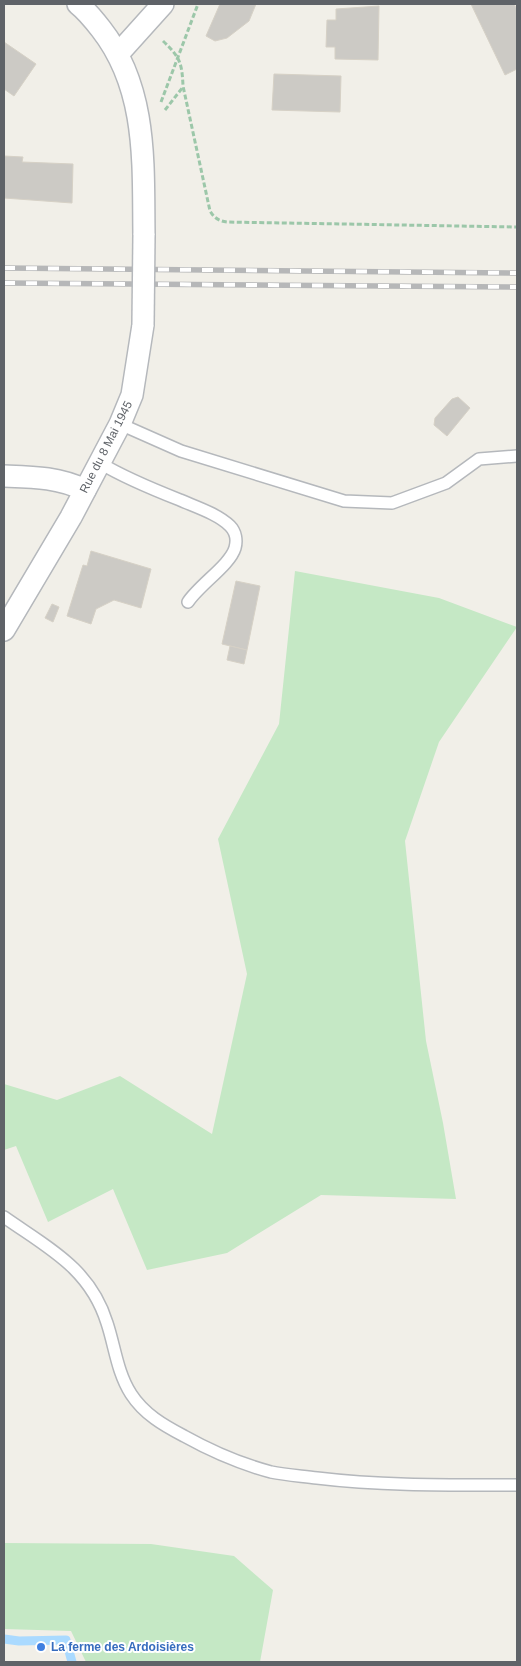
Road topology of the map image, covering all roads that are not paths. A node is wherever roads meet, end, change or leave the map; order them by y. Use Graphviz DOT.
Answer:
graph roads {
  1 [pos="163,4"];
  2 [pos="90,7"];
  3 [pos="118,54"];
  4 [pos="120,424"];
  5 [pos="517,456"];
  6 [pos="100,463"];
  7 [pos="4,476"];
  8 [pos="85,490"];
  9 [pos="188,602"];
  10 [pos="4,630"];
  11 [pos="4,1217"];
  12 [pos="517,1485"];
  1 -- 3 [label="street"];
  2 -- 3 [label="street, Rue du 8 Mai 1945"];
  3 -- 4 [label="street, Rue du 8 Mai 1945, bridge"];
  4 -- 5 [label="lane"];
  4 -- 6 [label="street, Rue du 8 Mai 1945"];
  6 -- 8 [label="street, Rue du 8 Mai 1945"];
  6 -- 9 [label="lane"];
  7 -- 8 [label="street"];
  8 -- 10 [label="street, Rue du 8 Mai 1945"];
  11 -- 12 [label="lane"];
}
